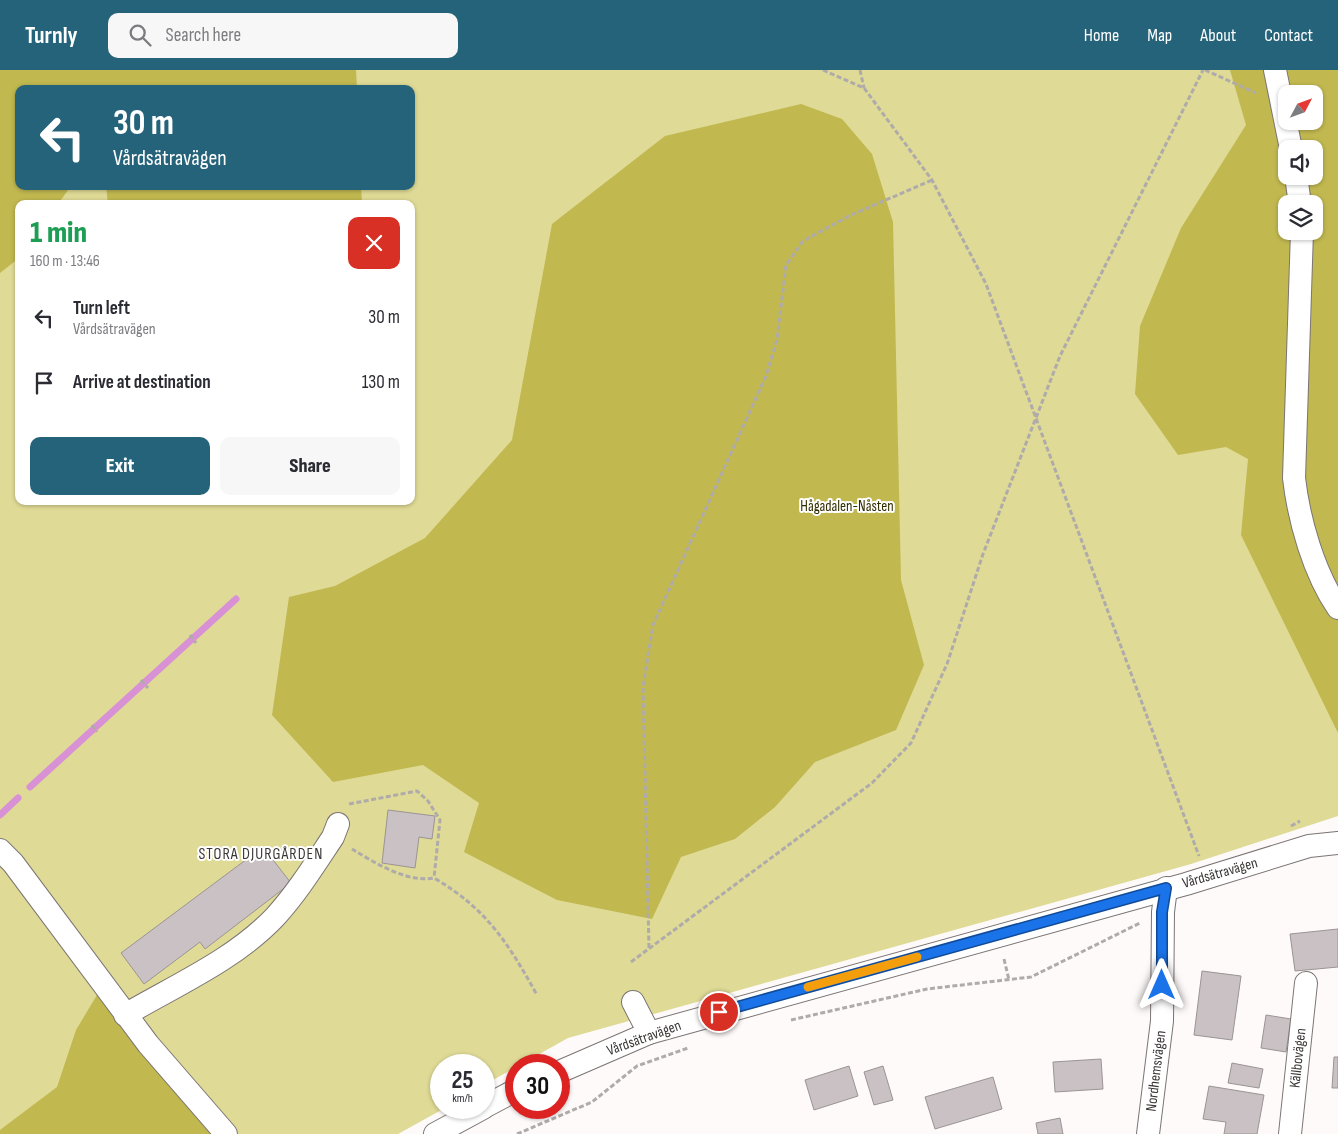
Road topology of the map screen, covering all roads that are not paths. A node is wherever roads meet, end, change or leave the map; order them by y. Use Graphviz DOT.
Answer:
graph roads {
  1 [pos="1275,70"];
  2 [pos="1289,140"];
  3 [pos="1302,240"];
  4 [pos="1338,608"];
  5 [pos="336,830"];
  6 [pos="1338,844"];
  7 [pos="0,850"];
  8 [pos="1166,888"];
  9 [pos="1306,983"];
  10 [pos="633,1002"];
  11 [pos="125,1015"];
  12 [pos="649,1032"];
  13 [pos="570,1067"];
  14 [pos="463,1119"];
  15 [pos="226,1134"];
  16 [pos="436,1134"];
  17 [pos="1148,1134"];
  18 [pos="1290,1134"];
  1 -- 2 [label="street"];
  3 -- 4 [label="street"];
  5 -- 11 [label="street"];
  6 -- 8 [label="street, Vårdsätravägen"];
  7 -- 11 [label="street"];
  8 -- 12 [label="street, Vårdsätravägen"];
  8 -- 17 [label="street, Nordhemsvägen"];
  9 -- 18 [label="street, Källbovägen"];
  10 -- 12 [label="street"];
  11 -- 15 [label="street"];
  12 -- 13 [label="street, Vårdsätravägen"];
  14 -- 16 [label="street"];
}
